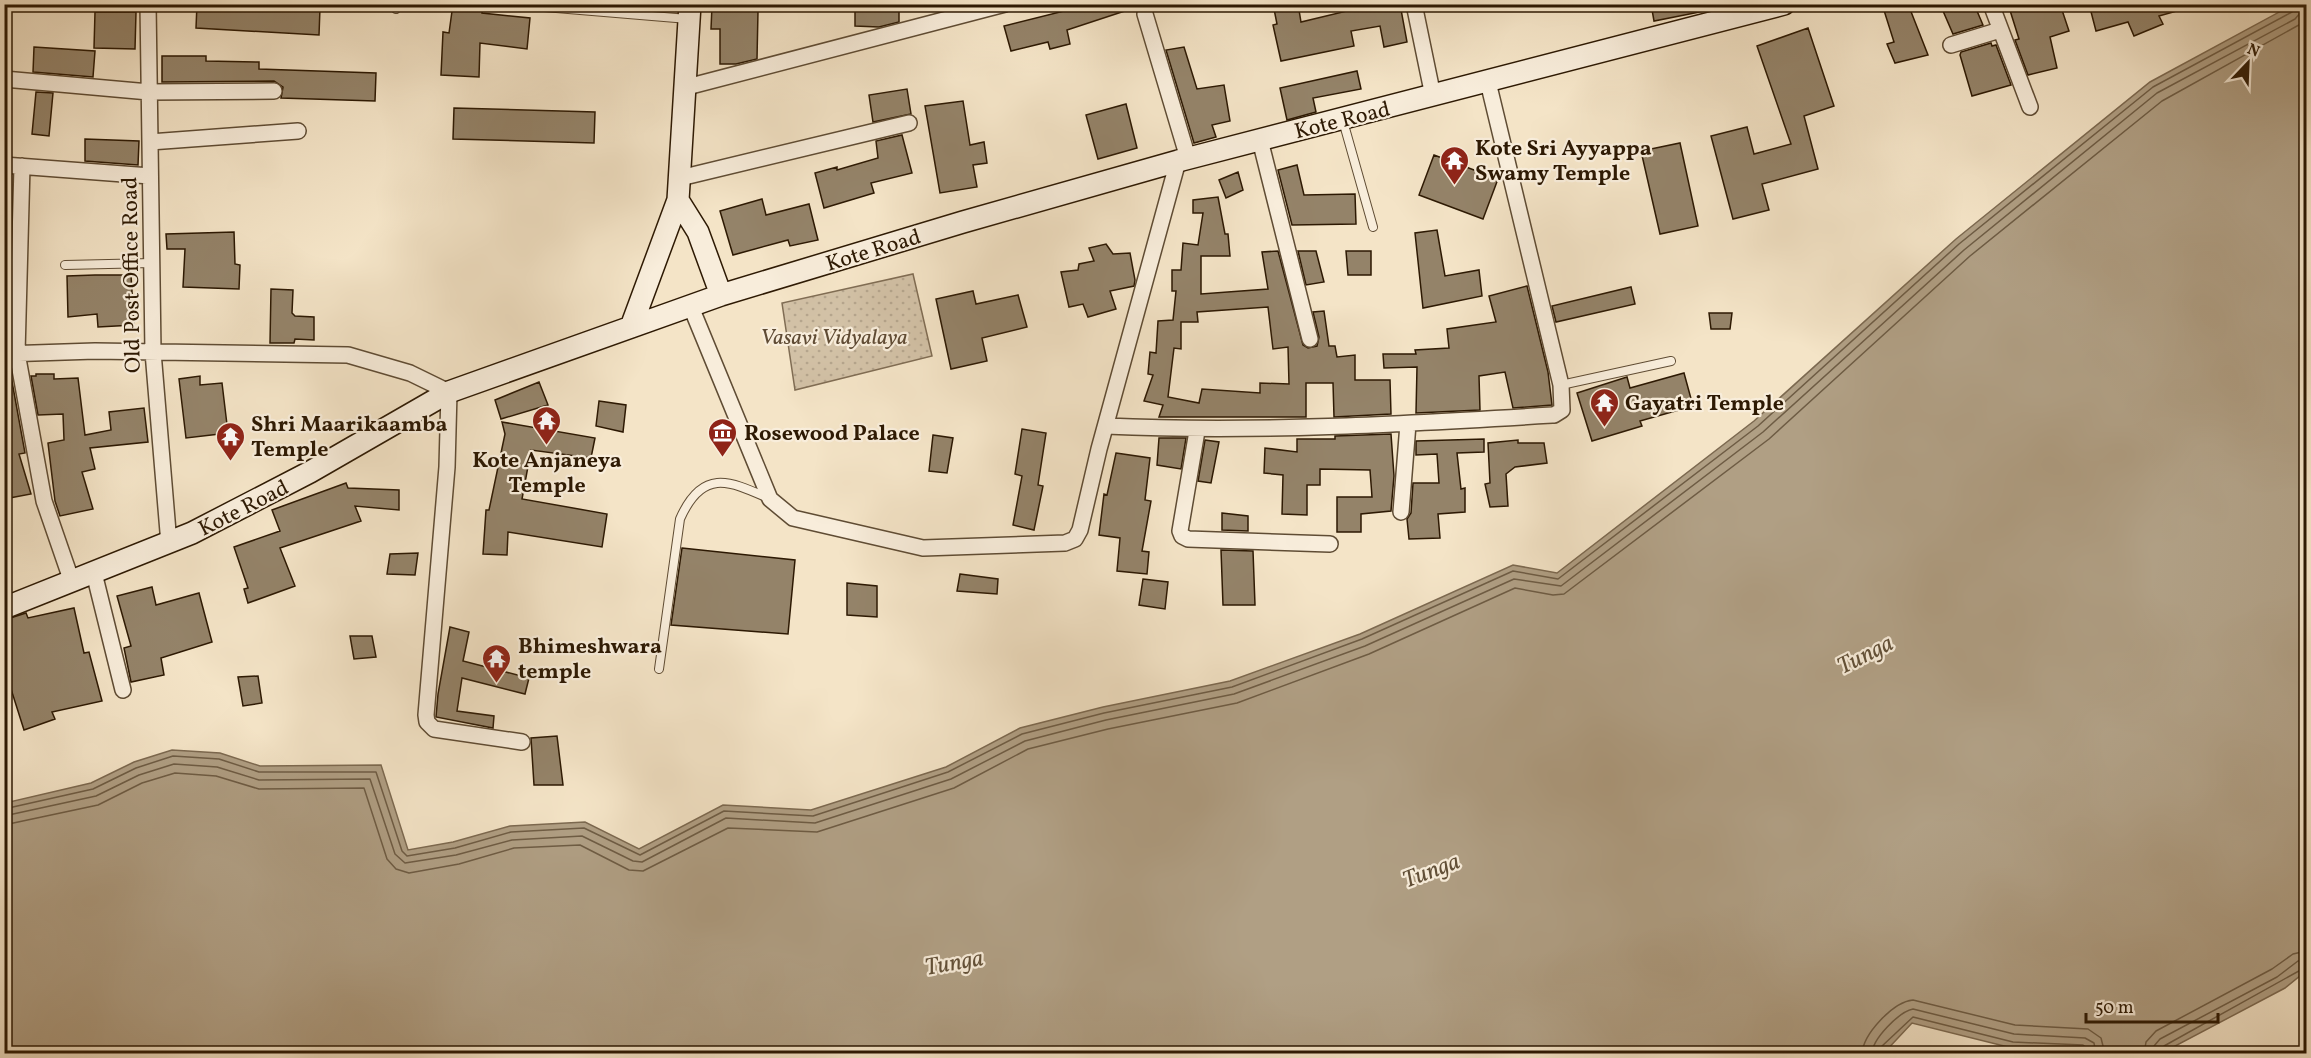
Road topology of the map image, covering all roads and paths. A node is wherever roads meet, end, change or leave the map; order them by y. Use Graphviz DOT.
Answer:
graph roads {
  1 [pos="148,4"];
  2 [pos="507,4"];
  3 [pos="1005,4"];
  4 [pos="1414,4"];
  5 [pos="1784,4"];
  6 [pos="1991,4"];
  7 [pos="690,12"];
  8 [pos="1145,14"];
  9 [pos="2000,30"];
  10 [pos="1950,45"];
  11 [pos="4,79"];
  12 [pos="1488,82"];
  13 [pos="687,87"];
  14 [pos="274,91"];
  15 [pos="149,92"];
  16 [pos="1433,96"];
  17 [pos="2030,108"];
  18 [pos="1342,119"];
  19 [pos="909,123"];
  20 [pos="298,131"];
  21 [pos="1260,140"];
  22 [pos="150,142"];
  23 [pos="1183,159"];
  24 [pos="4,165"];
  25 [pos="22,166"];
  26 [pos="150,176"];
  27 [pos="680,178"];
  28 [pos="678,200"];
  29 [pos="1373,227"];
  30 [pos="152,263"];
  31 [pos="65,265"];
  32 [pos="721,295"];
  33 [pos="691,307"];
  34 [pos="631,327"];
  35 [pos="1310,339"];
  36 [pos="153,352"];
  37 [pos="11,353"];
  38 [pos="1671,361"];
  39 [pos="1561,385"];
  40 [pos="449,392"];
  41 [pos="1408,424"];
  42 [pos="1106,426"];
  43 [pos="1197,430"];
  44 [pos="770,499"];
  45 [pos="1401,512"];
  46 [pos="169,544"];
  47 [pos="1330,544"];
  48 [pos="94,573"];
  49 [pos="72,582"];
  50 [pos="4,608"];
  51 [pos="659,669"];
  52 [pos="123,690"];
  53 [pos="522,742"];
  1 -- 15 [label="street, Old Post Office Road"];
  2 -- 7 [label="lane"];
  3 -- 13 [label="street"];
  4 -- 16 [label="street"];
  5 -- 12 [label="street, Kote Road"];
  6 -- 9 [label="street"];
  7 -- 13 [label="street"];
  8 -- 23 [label="street"];
  9 -- 10 [label="street"];
  9 -- 17 [label="street"];
  11 -- 15 [label="street"];
  12 -- 16 [label="street, Kote Road"];
  12 -- 39 [label="street"];
  13 -- 27 [label="street"];
  14 -- 15 [label="street"];
  15 -- 22 [label="street, Old Post Office Road"];
  16 -- 18 [label="street, Kote Road"];
  18 -- 21 [label="street, Kote Road"];
  18 -- 29 [label="lane"];
  19 -- 27 [label="street"];
  20 -- 22 [label="street"];
  21 -- 23 [label="street, Kote Road"];
  21 -- 35 [label="street"];
  22 -- 26 [label="street, Old Post Office Road"];
  23 -- 32 [label="street, Kote Road"];
  23 -- 42 [label="street"];
  24 -- 25 [label="street"];
  25 -- 26 [label="street"];
  25 -- 37 [label="street"];
  26 -- 30 [label="street, Old Post Office Road"];
  27 -- 28 [label="street"];
  28 -- 32 [label="street"];
  28 -- 34 [label="street"];
  30 -- 31 [label="lane"];
  30 -- 36 [label="street, Old Post Office Road"];
  32 -- 33 [label="street, Kote Road"];
  33 -- 34 [label="street, Kote Road"];
  33 -- 44 [label="street"];
  34 -- 40 [label="street, Kote Road"];
  36 -- 37 [label="street"];
  36 -- 40 [label="street"];
  36 -- 46 [label="street, Old Post Office Road"];
  37 -- 49 [label="street"];
  38 -- 39 [label="lane"];
  39 -- 41 [label="street"];
  40 -- 46 [label="street, Kote Road"];
  40 -- 53 [label="street"];
  41 -- 43 [label="street"];
  41 -- 45 [label="street"];
  42 -- 43 [label="street"];
  42 -- 44 [label="street"];
  43 -- 47 [label="street"];
  44 -- 51 [label="lane"];
  46 -- 48 [label="street, Kote Road"];
  48 -- 49 [label="street, Kote Road"];
  48 -- 52 [label="street"];
  49 -- 50 [label="street, Kote Road"];
}
